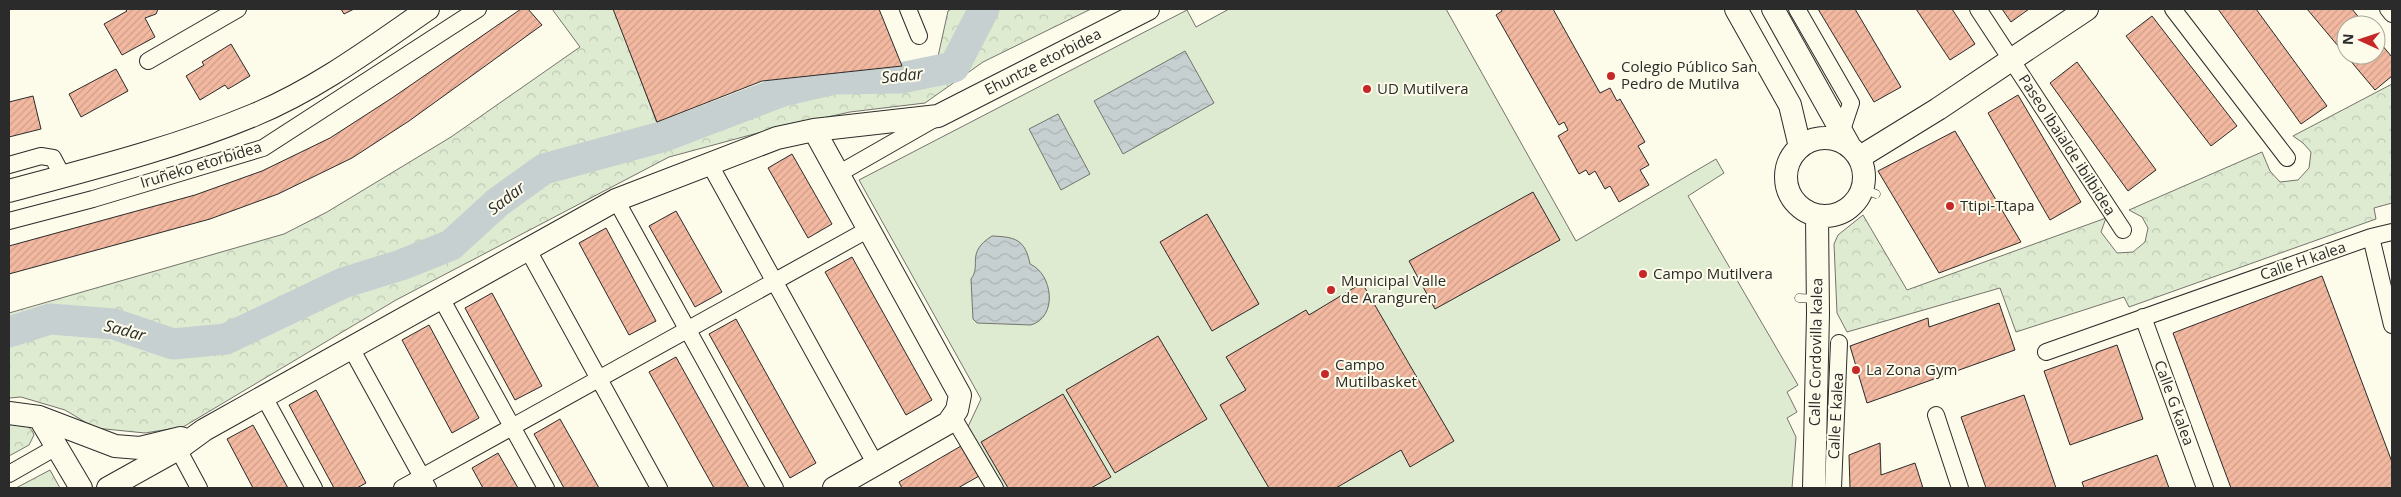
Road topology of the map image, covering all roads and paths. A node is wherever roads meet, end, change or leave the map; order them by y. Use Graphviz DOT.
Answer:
graph roads {
  1 [pos="238,9"];
  2 [pos="428,9"];
  3 [pos="478,9"];
  4 [pos="908,9"];
  5 [pos="1148,9"];
  6 [pos="1736,9"];
  7 [pos="1773,9"];
  8 [pos="1797,9"];
  9 [pos="1978,9"];
  10 [pos="2087,9"];
  11 [pos="2173,9"];
  12 [pos="2388,9"];
  13 [pos="2392,14"];
  14 [pos="919,36"];
  15 [pos="2012,60"];
  16 [pos="148,61"];
  17 [pos="938,116"];
  18 [pos="814,130"];
  19 [pos="1850,144"];
  20 [pos="1800,147"];
  21 [pos="2287,158"];
  22 [pos="709,162"];
  23 [pos="9,165"];
  24 [pos="838,174"];
  25 [pos="62,177"];
  26 [pos="9,191"];
  27 [pos="616,200"];
  28 [pos="1817,216"];
  29 [pos="9,221"];
  30 [pos="869,229"];
  31 [pos="2123,230"];
  32 [pos="2392,232"];
  33 [pos="2371,237"];
  34 [pos="528,250"];
  35 [pos="775,282"];
  36 [pos="440,298"];
  37 [pos="2143,317"];
  38 [pos="2392,325"];
  39 [pos="687,329"];
  40 [pos="1839,343"];
  41 [pos="351,348"];
  42 [pos="2046,352"];
  43 [pos="599,379"];
  44 [pos="264,397"];
  45 [pos="9,412"];
  46 [pos="955,414"];
  47 [pos="1936,415"];
  48 [pos="39,417"];
  49 [pos="512,428"];
  50 [pos="204,430"];
  51 [pos="58,446"];
  52 [pos="178,449"];
  53 [pos="876,465"];
  54 [pos="9,474"];
  55 [pos="425,483"];
  56 [pos="81,488"];
  57 [pos="108,488"];
  58 [pos="199,488"];
  59 [pos="314,488"];
  60 [pos="402,488"];
  61 [pos="546,488"];
  62 [pos="659,488"];
  63 [pos="775,488"];
  64 [pos="834,488"];
  65 [pos="995,488"];
  66 [pos="1814,488"];
  67 [pos="1833,488"];
  68 [pos="1960,488"];
  69 [pos="2205,488"];
  1 -- 16 [label="street"];
  2 -- 25 [label="street, Iruñeko etorbidea"];
  3 -- 29 [label="street, Iruñeko etorbidea"];
  4 -- 14 [label="street"];
  5 -- 17 [label="street, Ehuntze etorbidea"];
  6 -- 20 [label="street"];
  7 -- 19 [label="street"];
  8 -- 19 [label="street"];
  9 -- 15 [label="street, Paseo Ibaialde ibilbidea"];
  10 -- 15 [label="street, Paseo Ibaialde ibilbidea"];
  11 -- 21 [label="street"];
  12 -- 13 [label="street"];
  15 -- 19 [label="street, Paseo Ibaialde ibilbidea"];
  15 -- 31 [label="street, Paseo Ibaialde ibilbidea"];
  17 -- 18 [label="street, Ehuntze etorbidea"];
  17 -- 24 [label="street, Ehuntze etorbidea"];
  18 -- 22 [label="street, Ehuntze etorbidea"];
  18 -- 24 [label="street"];
  19 -- 20 [label="street"];
  19 -- 28 [label="street"];
  20 -- 28 [label="street"];
  22 -- 27 [label="street, Ehuntze etorbidea"];
  22 -- 35 [label="street"];
  23 -- 25 [label="street"];
  24 -- 30 [label="street"];
  25 -- 26 [label="street, Iruñeko etorbidea"];
  27 -- 34 [label="street, Ehuntze etorbidea"];
  27 -- 39 [label="street"];
  28 -- 66 [label="street, Calle Cordovilla kalea"];
  30 -- 35 [label="street"];
  30 -- 46 [label="street"];
  32 -- 33 [label="street, Calle H kalea"];
  33 -- 37 [label="street, Calle H kalea"];
  33 -- 38 [label="street"];
  34 -- 36 [label="street, Ehuntze etorbidea"];
  34 -- 43 [label="street"];
  35 -- 39 [label="street"];
  35 -- 53 [label="street"];
  36 -- 41 [label="street, Ehuntze etorbidea"];
  36 -- 49 [label="street"];
  37 -- 42 [label="street"];
  37 -- 69 [label="street, Calle G kalea"];
  39 -- 43 [label="street"];
  39 -- 63 [label="street"];
  40 -- 67 [label="street, Calle E kalea"];
  41 -- 44 [label="street, Ehuntze etorbidea"];
  41 -- 55 [label="street"];
  43 -- 49 [label="street"];
  43 -- 62 [label="street"];
  44 -- 50 [label="street, Ehuntze etorbidea"];
  44 -- 59 [label="street"];
  45 -- 48 [label="street"];
  46 -- 53 [label="street"];
  46 -- 65 [label="street"];
  47 -- 68 [label="street"];
  48 -- 50 [label="street"];
  48 -- 51 [label="street"];
  49 -- 55 [label="street"];
  49 -- 61 [label="street"];
  50 -- 52 [label="street"];
  51 -- 54 [label="street"];
  51 -- 56 [label="street"];
  52 -- 57 [label="street"];
  52 -- 58 [label="street"];
  53 -- 64 [label="street"];
  55 -- 60 [label="street"];
}
